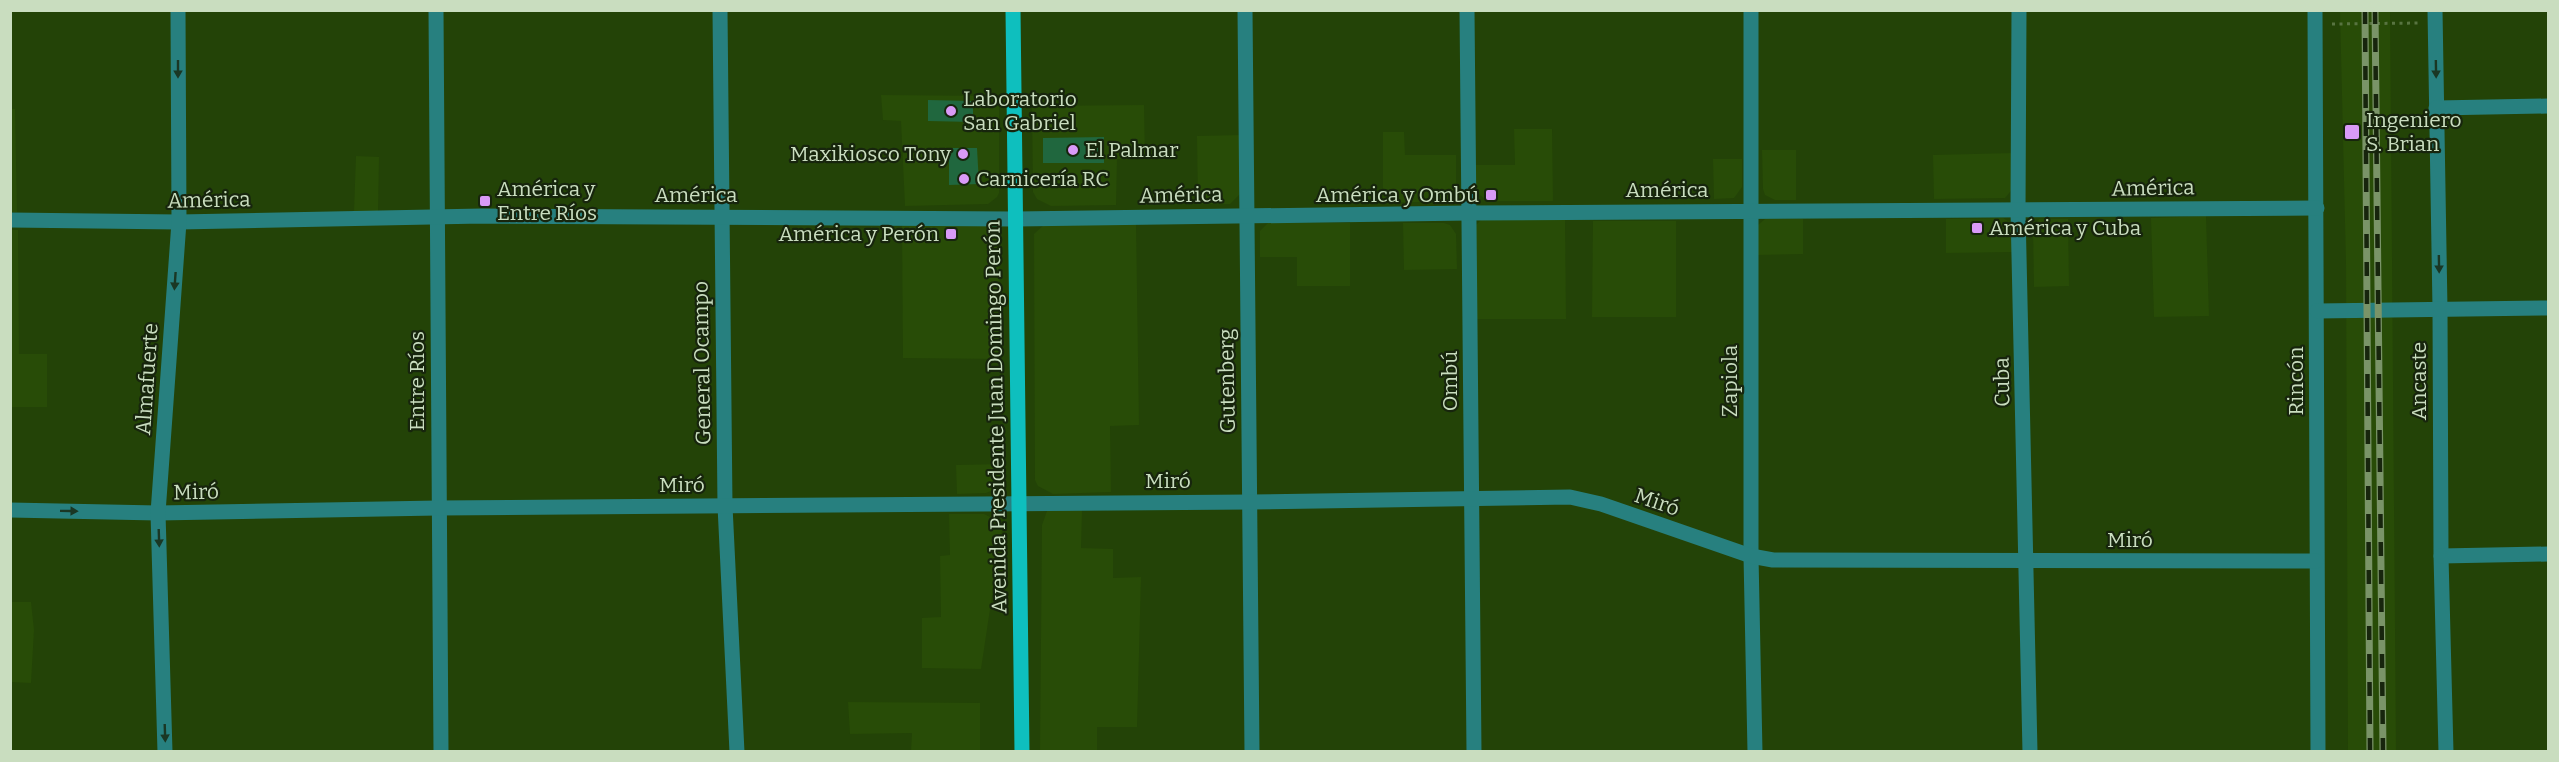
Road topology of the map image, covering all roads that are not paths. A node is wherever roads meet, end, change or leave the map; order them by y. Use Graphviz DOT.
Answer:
graph roads {
  1 [pos="178,10"];
  2 [pos="436,10"];
  3 [pos="720,10"];
  4 [pos="1013,10"];
  5 [pos="1245,10"];
  6 [pos="1467,10"];
  7 [pos="1751,10"];
  8 [pos="2019,10"];
  9 [pos="2435,17"];
  10 [pos="2315,18"];
  11 [pos="2548,106"];
  12 [pos="2436,108"];
  13 [pos="2317,208"];
  14 [pos="1750,211"];
  15 [pos="2018,211"];
  16 [pos="1470,213"];
  17 [pos="1247,215"];
  18 [pos="438,216"];
  19 [pos="721,216"];
  20 [pos="1014,219"];
  21 [pos="10,220"];
  22 [pos="179,222"];
  23 [pos="2548,308"];
  24 [pos="2440,309"];
  25 [pos="2317,311"];
  26 [pos="1472,498"];
  27 [pos="1250,502"];
  28 [pos="1019,503"];
  29 [pos="724,506"];
  30 [pos="438,508"];
  31 [pos="10,510"];
  32 [pos="158,513"];
  33 [pos="2548,554"];
  34 [pos="1751,556"];
  35 [pos="2441,556"];
  36 [pos="2316,561"];
  37 [pos="2028,562"];
  38 [pos="165,752"];
  39 [pos="441,752"];
  40 [pos="737,752"];
  41 [pos="1022,752"];
  42 [pos="1252,752"];
  43 [pos="1474,752"];
  44 [pos="1755,752"];
  45 [pos="2030,752"];
  46 [pos="2318,752"];
  47 [pos="2446,752"];
  1 -- 22 [label="street, Almafuerte, one-way"];
  2 -- 18 [label="street, Entre Ríos"];
  3 -- 19 [label="street, General Ocampo"];
  4 -- 20 [label="main road, Avenida Presidente Juan Domingo Perón"];
  5 -- 17 [label="street, Gutenberg"];
  6 -- 16 [label="street, Ombú"];
  7 -- 14 [label="street, Zapiola"];
  8 -- 15 [label="street, Cuba"];
  9 -- 12 [label="street, Ancaste, one-way"];
  10 -- 13 [label="street, Rincón"];
  11 -- 12 [label="street"];
  12 -- 24 [label="street, Ancaste, one-way"];
  13 -- 15 [label="street, América"];
  13 -- 25 [label="street, Rincón"];
  14 -- 15 [label="street, América"];
  14 -- 16 [label="street, América"];
  14 -- 34 [label="street, Zapiola"];
  15 -- 37 [label="street, Cuba"];
  16 -- 17 [label="street, América"];
  16 -- 26 [label="street, Ombú"];
  17 -- 20 [label="street, América"];
  17 -- 27 [label="street, Gutenberg"];
  18 -- 19 [label="street, América"];
  18 -- 22 [label="street, América"];
  18 -- 30 [label="street, Entre Ríos"];
  19 -- 20 [label="street, América"];
  19 -- 29 [label="street, General Ocampo"];
  20 -- 28 [label="main road, Avenida Presidente Juan Domingo Perón"];
  21 -- 22 [label="street, América"];
  22 -- 32 [label="street, Almafuerte, one-way"];
  23 -- 24 [label="street"];
  24 -- 25 [label="street"];
  24 -- 35 [label="street, Ancaste"];
  25 -- 36 [label="street, Rincón"];
  26 -- 27 [label="street, Miró"];
  26 -- 34 [label="street, Miró"];
  26 -- 43 [label="street, Ombú"];
  27 -- 28 [label="street, Miró"];
  27 -- 42 [label="street, Gutenberg"];
  28 -- 29 [label="street, Miró"];
  28 -- 41 [label="main road, Avenida Presidente Juan Domingo Perón"];
  29 -- 30 [label="street, Miró"];
  29 -- 40 [label="street, General Ocampo"];
  30 -- 32 [label="street, Miró"];
  30 -- 39 [label="street, Entre Ríos"];
  31 -- 32 [label="street, Miró, one-way"];
  32 -- 38 [label="street, Almafuerte, one-way"];
  33 -- 35 [label="street"];
  34 -- 37 [label="street, Miró"];
  34 -- 44 [label="street, Zapiola"];
  35 -- 47 [label="street, Ancaste"];
  36 -- 37 [label="street, Miró"];
  36 -- 46 [label="street, Rincón"];
  37 -- 45 [label="street, Cuba"];
}
